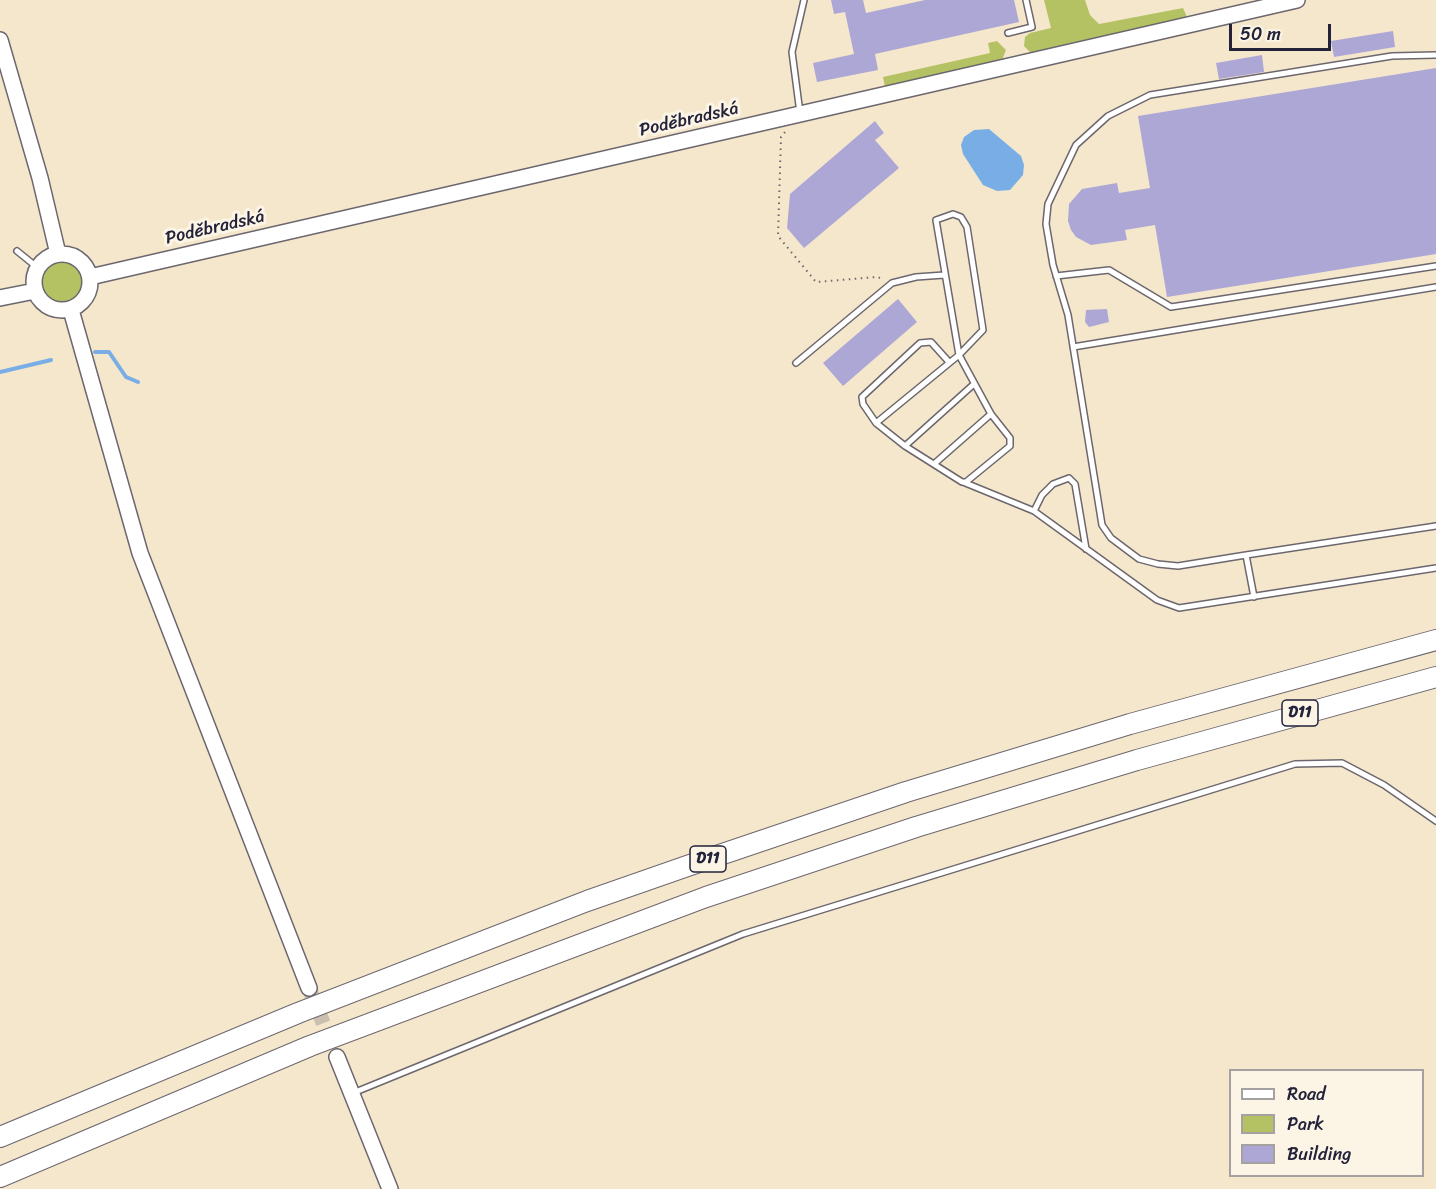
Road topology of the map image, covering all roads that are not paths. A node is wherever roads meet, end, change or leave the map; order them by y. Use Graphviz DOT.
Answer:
graph roads {
  1 [pos="804,0"];
  2 [pos="1026,0"];
  3 [pos="1297,0"];
  4 [pos="1008,33"];
  5 [pos="0,40"];
  6 [pos="1436,55"];
  7 [pos="800,114"];
  8 [pos="17,251"];
  9 [pos="58,254"];
  10 [pos="1436,266"];
  11 [pos="38,268"];
  12 [pos="944,275"];
  13 [pos="1056,276"];
  14 [pos="90,277"];
  15 [pos="1436,287"];
  16 [pos="34,291"];
  17 [pos="0,298"];
  18 [pos="71,310"];
  19 [pos="1073,347"];
  20 [pos="959,355"];
  21 [pos="796,363"];
  22 [pos="950,363"];
  23 [pos="975,384"];
  24 [pos="991,414"];
  25 [pos="876,423"];
  26 [pos="905,446"];
  27 [pos="934,464"];
  28 [pos="962,482"];
  29 [pos="1034,511"];
  30 [pos="1436,526"];
  31 [pos="1086,549"];
  32 [pos="1246,555"];
  33 [pos="1436,568"];
  34 [pos="1254,597"];
  35 [pos="1436,640"];
  36 [pos="1436,677"];
  37 [pos="1436,821"];
  38 [pos="309,988"];
  39 [pos="337,1057"];
  40 [pos="352,1094"];
  41 [pos="0,1137"];
  42 [pos="0,1177"];
  43 [pos="390,1189"];
  1 -- 7 [label="lane"];
  2 -- 4 [label="lane"];
  3 -- 7 [label="main road, Poděbradská"];
  5 -- 9 [label="main road"];
  6 -- 13 [label="lane"];
  7 -- 14 [label="main road, Poděbradská"];
  8 -- 11 [label="lane"];
  9 -- 11 [label="main road"];
  9 -- 14 [label="main road"];
  10 -- 13 [label="lane"];
  11 -- 16 [label="main road"];
  12 -- 20 [label="lane"];
  12 -- 20 [label="lane"];
  12 -- 21 [label="lane"];
  13 -- 19 [label="lane"];
  14 -- 18 [label="main road"];
  15 -- 19 [label="lane"];
  16 -- 17 [label="main road"];
  16 -- 18 [label="main road"];
  18 -- 38 [label="main road"];
  19 -- 32 [label="lane"];
  20 -- 22 [label="lane"];
  20 -- 23 [label="lane"];
  22 -- 25 [label="lane"];
  22 -- 25 [label="lane"];
  23 -- 24 [label="lane"];
  23 -- 26 [label="lane"];
  24 -- 27 [label="lane"];
  24 -- 28 [label="lane"];
  25 -- 26 [label="lane"];
  26 -- 27 [label="lane"];
  27 -- 28 [label="lane"];
  28 -- 29 [label="lane"];
  29 -- 31 [label="lane"];
  29 -- 31 [label="lane"];
  30 -- 32 [label="lane"];
  31 -- 34 [label="lane"];
  32 -- 34 [label="lane"];
  33 -- 34 [label="lane"];
  35 -- 41 [label="highway, D11"];
  36 -- 42 [label="highway, D11"];
  37 -- 40 [label="lane"];
  39 -- 40 [label="main road"];
  40 -- 43 [label="main road"];
}
